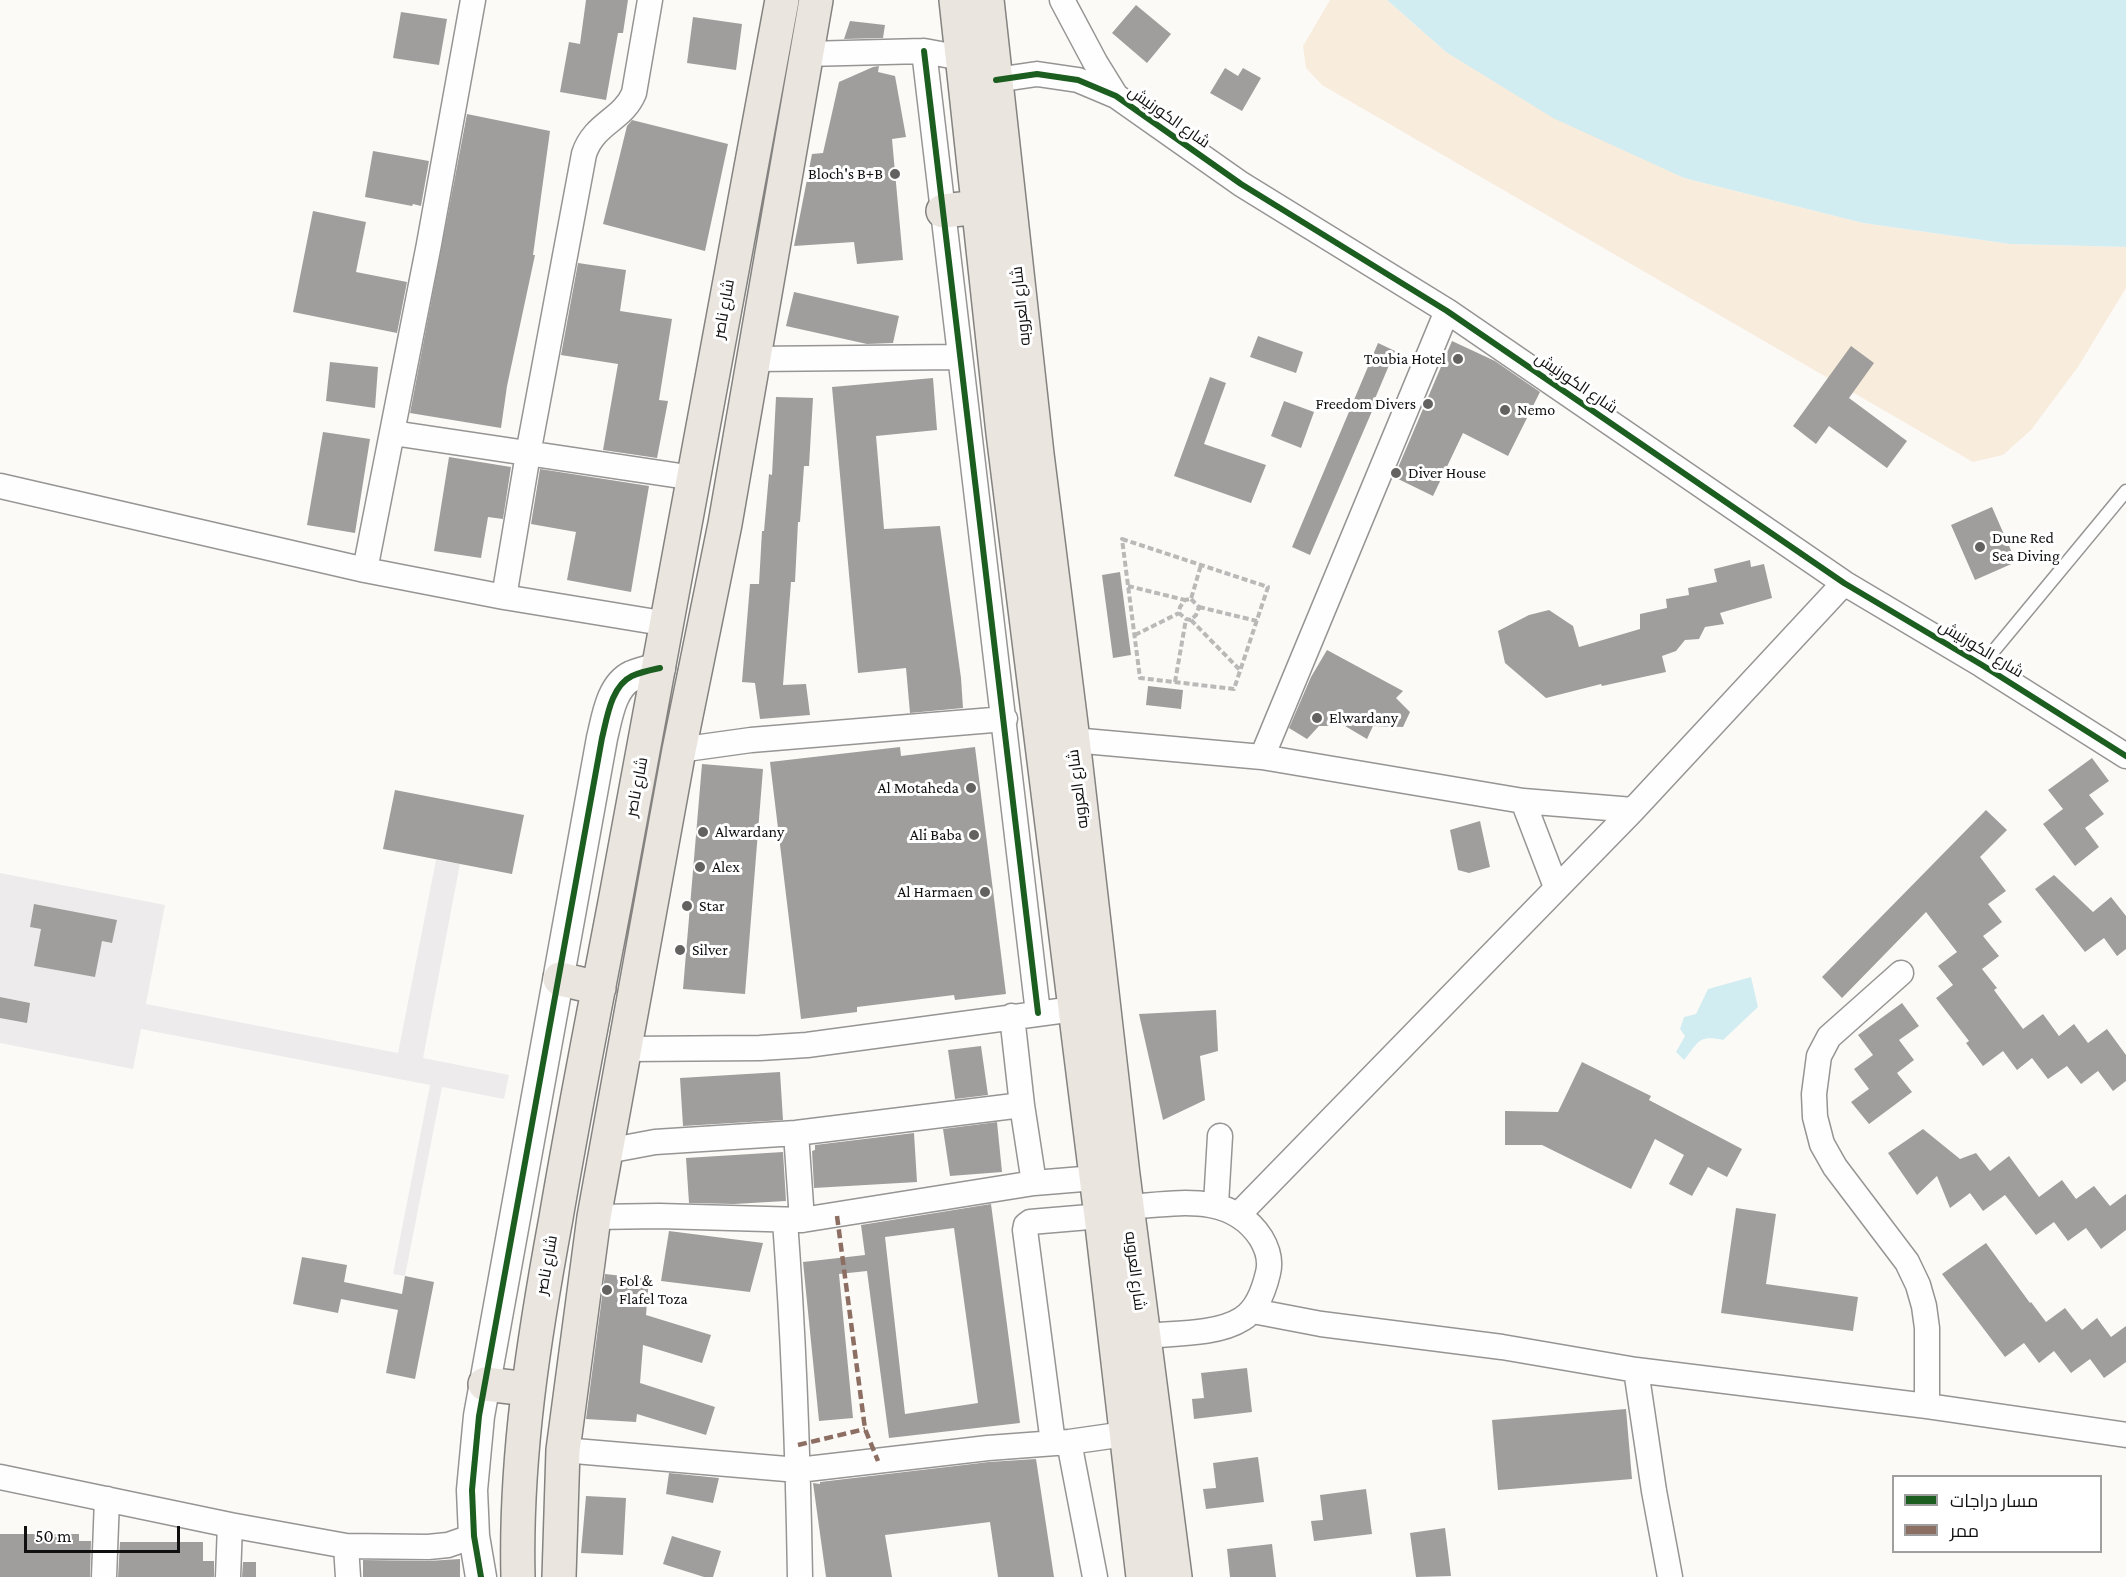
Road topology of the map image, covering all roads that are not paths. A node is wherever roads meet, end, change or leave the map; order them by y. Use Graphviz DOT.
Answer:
graph roads {
  1 [pos="473,0"];
  2 [pos="650,0"];
  3 [pos="782,0"];
  4 [pos="816,0"];
  5 [pos="956,0"];
  6 [pos="987,0"];
  7 [pos="1062,0"];
  8 [pos="924,51"];
  9 [pos="806,54"];
  10 [pos="962,58"];
  11 [pos="996,80"];
  12 [pos="1116,96"];
  13 [pos="979,207"];
  14 [pos="943,211"];
  15 [pos="1447,311"];
  16 [pos="960,357"];
  17 [pos="753,360"];
  18 [pos="706,410"];
  19 [pos="743,417"];
  20 [pos="393,433"];
  21 [pos="528,454"];
  22 [pos="694,478"];
  23 [pos="0,486"];
  24 [pos="2126,491"];
  25 [pos="1031,534"];
  26 [pos="366,570"];
  27 [pos="1844,583"];
  28 [pos="504,597"];
  29 [pos="668,624"];
  30 [pos="1982,665"];
  31 [pos="660,668"];
  32 [pos="1005,719"];
  33 [pos="1073,740"];
  34 [pos="679,750"];
  35 [pos="2126,756"];
  36 [pos="1262,757"];
  37 [pos="1523,801"];
  38 [pos="1633,810"];
  39 [pos="1556,887"];
  40 [pos="1901,973"];
  41 [pos="560,979"];
  42 [pos="599,988"];
  43 [pos="1074,1009"];
  44 [pos="1038,1013"];
  45 [pos="1012,1016"];
  46 [pos="626,1049"];
  47 [pos="1022,1105"];
  48 [pos="796,1133"];
  49 [pos="1220,1136"];
  50 [pos="607,1151"];
  51 [pos="1095,1178"];
  52 [pos="1034,1182"];
  53 [pos="1216,1204"];
  54 [pos="1114,1212"];
  55 [pos="1239,1214"];
  56 [pos="594,1217"];
  57 [pos="793,1221"];
  58 [pos="1253,1311"];
  59 [pos="1143,1336"];
  60 [pos="1636,1370"];
  61 [pos="485,1384"];
  62 [pos="528,1389"];
  63 [pos="1927,1406"];
  64 [pos="1125,1434"];
  65 [pos="2126,1435"];
  66 [pos="1061,1442"];
  67 [pos="563,1450"];
  68 [pos="798,1470"];
  69 [pos="0,1477"];
  70 [pos="107,1499"];
  71 [pos="230,1524"];
  72 [pos="474,1536"];
  73 [pos="346,1546"];
  74 [pos="104,1577"];
  75 [pos="228,1577"];
  76 [pos="348,1577"];
  77 [pos="481,1577"];
  78 [pos="518,1577"];
  79 [pos="559,1577"];
  80 [pos="800,1577"];
  81 [pos="1095,1577"];
  82 [pos="1143,1577"];
  83 [pos="1175,1577"];
  84 [pos="1670,1577"];
  1 -- 20 [label="street"];
  2 -- 21 [label="street"];
  3 -- 18 [label="main road, شارع ناصر"];
  4 -- 9 [label="main road"];
  5 -- 10 [label="main road, شارع العروبه"];
  6 -- 11 [label="main road, شارع العروبه"];
  7 -- 12 [label="street, شارع الكورنيش"];
  8 -- 9 [label="street"];
  8 -- 10 [label="street"];
  8 -- 14 [label="street"];
  9 -- 17 [label="main road"];
  10 -- 13 [label="main road, شارع العروبه"];
  11 -- 12 [label="street, شارع الكورنيش"];
  11 -- 25 [label="main road, شارع العروبه"];
  12 -- 15 [label="street, شارع الكورنيش"];
  13 -- 14 [label="main road"];
  13 -- 25 [label="main road, شارع العروبه"];
  14 -- 16 [label="street"];
  15 -- 27 [label="street, شارع الكورنيش"];
  15 -- 36 [label="street"];
  16 -- 17 [label="street"];
  16 -- 32 [label="street"];
  17 -- 19 [label="main road"];
  18 -- 19 [label="main road"];
  18 -- 22 [label="main road, شارع ناصر"];
  19 -- 34 [label="main road"];
  20 -- 21 [label="street"];
  20 -- 26 [label="street"];
  21 -- 22 [label="street"];
  21 -- 28 [label="street"];
  22 -- 29 [label="main road, شارع ناصر"];
  23 -- 26 [label="street"];
  24 -- 30 [label="lane"];
  25 -- 33 [label="main road, شارع العروبه"];
  25 -- 43 [label="main road, شارع العروبه"];
  26 -- 28 [label="street"];
  27 -- 30 [label="street, شارع الكورنيش"];
  27 -- 38 [label="street"];
  28 -- 29 [label="street"];
  29 -- 31 [label="main road, شارع ناصر"];
  30 -- 35 [label="street, شارع الكورنيش"];
  31 -- 41 [label="street"];
  31 -- 42 [label="main road, شارع ناصر"];
  32 -- 34 [label="street"];
  32 -- 44 [label="street"];
  33 -- 36 [label="street"];
  33 -- 54 [label="main road, شارع العروبه"];
  34 -- 46 [label="main road"];
  36 -- 37 [label="street"];
  37 -- 38 [label="street"];
  37 -- 39 [label="street"];
  38 -- 39 [label="street"];
  39 -- 55 [label="street"];
  40 -- 63 [label="street"];
  41 -- 42 [label="main road"];
  41 -- 61 [label="street"];
  42 -- 62 [label="main road, شارع ناصر"];
  43 -- 44 [label="street"];
  43 -- 51 [label="main road, شارع العروبه"];
  44 -- 45 [label="street"];
  45 -- 46 [label="street"];
  45 -- 47 [label="street"];
  46 -- 50 [label="main road"];
  47 -- 48 [label="street"];
  47 -- 52 [label="street"];
  48 -- 50 [label="street"];
  48 -- 57 [label="street"];
  49 -- 53 [label="street"];
  50 -- 56 [label="main road"];
  51 -- 52 [label="street"];
  51 -- 54 [label="main road, شارع العروبه"];
  52 -- 57 [label="street"];
  53 -- 54 [label="street"];
  53 -- 55 [label="street"];
  54 -- 59 [label="main road, شارع العروبه"];
  54 -- 64 [label="main road, شارع العروبه"];
  54 -- 66 [label="street"];
  55 -- 58 [label="street"];
  56 -- 57 [label="street"];
  56 -- 67 [label="main road"];
  57 -- 68 [label="street"];
  58 -- 59 [label="street"];
  58 -- 60 [label="street"];
  59 -- 83 [label="main road, شارع العروبه"];
  60 -- 63 [label="street"];
  60 -- 84 [label="street"];
  61 -- 62 [label="main road"];
  61 -- 72 [label="street"];
  62 -- 78 [label="main road, شارع ناصر"];
  63 -- 65 [label="street"];
  64 -- 66 [label="street"];
  64 -- 82 [label="main road, شارع العروبه"];
  66 -- 68 [label="street"];
  66 -- 81 [label="street"];
  67 -- 68 [label="street"];
  67 -- 79 [label="main road"];
  68 -- 80 [label="street"];
  69 -- 70 [label="street"];
  70 -- 71 [label="street"];
  70 -- 74 [label="street"];
  71 -- 73 [label="street"];
  71 -- 75 [label="street"];
  72 -- 73 [label="street"];
  72 -- 77 [label="street"];
  73 -- 76 [label="street"];
}
